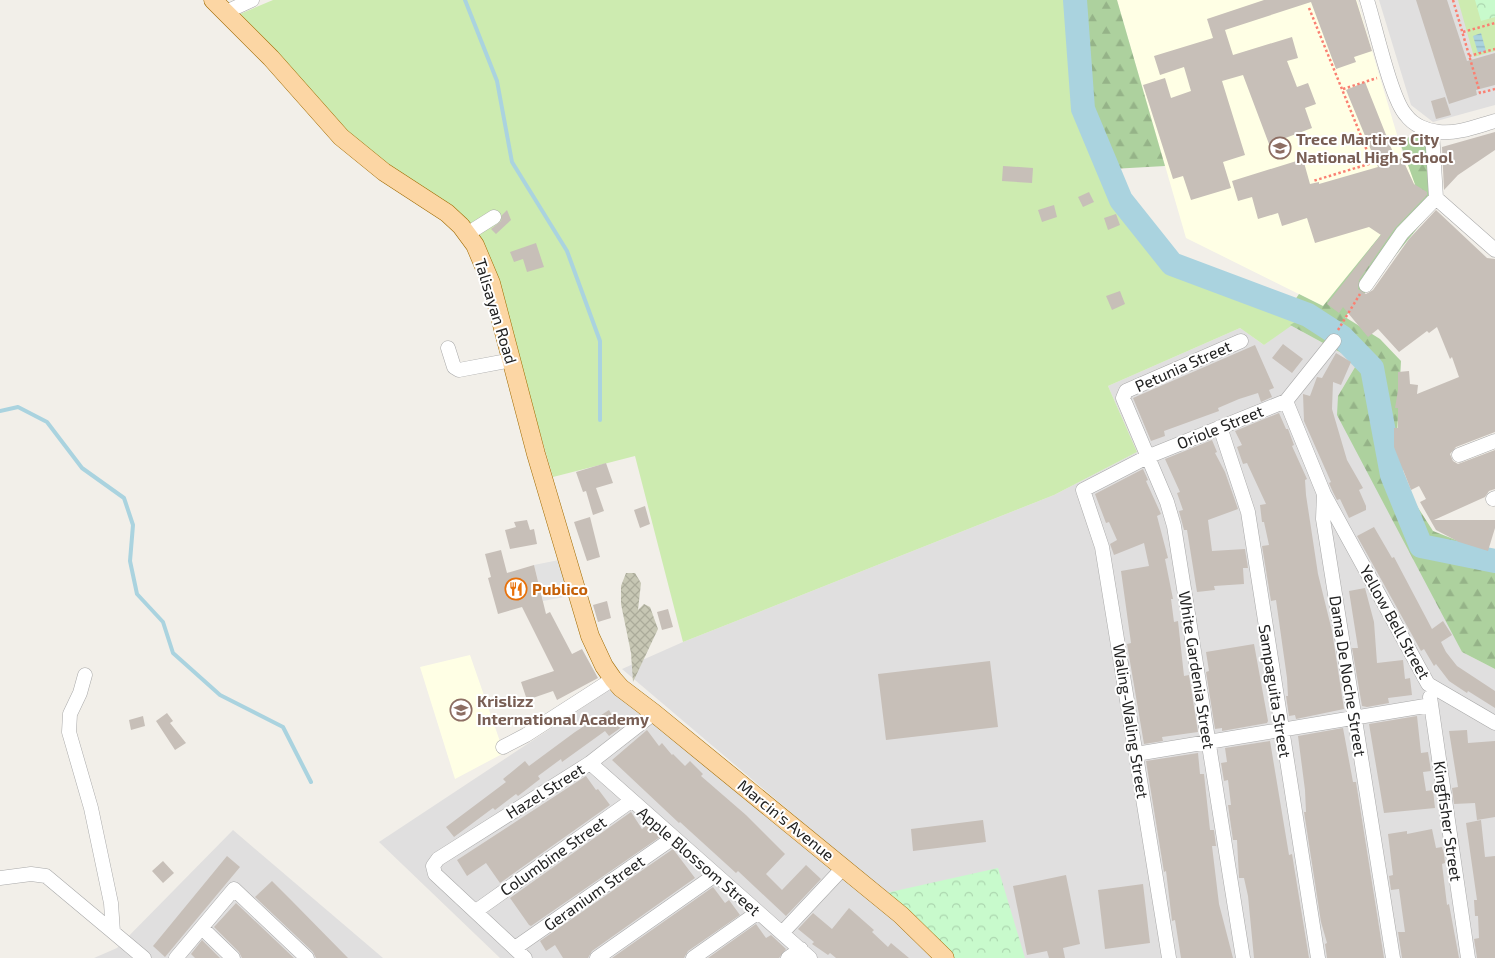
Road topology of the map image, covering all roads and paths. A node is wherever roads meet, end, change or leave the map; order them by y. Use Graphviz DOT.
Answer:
graph roads {
  1 [pos="214,0"];
  2 [pos="252,0"];
  3 [pos="1367,0"];
  4 [pos="1453,0"];
  5 [pos="1309,8"];
  6 [pos="226,12"];
  7 [pos="1495,23"];
  8 [pos="1463,32"];
  9 [pos="1495,49"];
  10 [pos="1470,56"];
  11 [pos="1389,74"];
  12 [pos="1343,89"];
  13 [pos="1495,89"];
  14 [pos="1495,121"];
  15 [pos="1432,131"];
  16 [pos="1313,181"];
  17 [pos="1436,198"];
  18 [pos="494,217"];
  19 [pos="467,234"];
  20 [pos="1495,250"];
  21 [pos="1366,285"];
  22 [pos="1342,321"];
  23 [pos="1241,341"];
  24 [pos="1334,341"];
  25 [pos="448,348"];
  26 [pos="512,360"];
  27 [pos="1126,391"];
  28 [pos="1286,401"];
  29 [pos="1220,427"];
  30 [pos="1495,442"];
  31 [pos="1460,455"];
  32 [pos="1147,457"];
  33 [pos="1085,488"];
  34 [pos="1324,494"];
  35 [pos="85,675"];
  36 [pos="617,684"];
  37 [pos="1428,684"];
  38 [pos="1431,705"];
  39 [pos="654,713"];
  40 [pos="1354,718"];
  41 [pos="1495,723"];
  42 [pos="1281,730"];
  43 [pos="1208,742"];
  44 [pos="504,747"];
  45 [pos="1136,754"];
  46 [pos="590,763"];
  47 [pos="631,801"];
  48 [pos="673,838"];
  49 [pos="843,868"];
  50 [pos="716,875"];
  51 [pos="0,878"];
  52 [pos="476,910"];
  53 [pos="757,913"];
  54 [pos="202,928"];
  55 [pos="113,932"];
  56 [pos="782,933"];
  57 [pos="514,948"];
  58 [pos="805,954"];
  59 [pos="144,958"];
  60 [pos="176,958"];
  61 [pos="233,958"];
  62 [pos="307,958"];
  63 [pos="525,958"];
  64 [pos="597,958"];
  65 [pos="693,958"];
  66 [pos="788,958"];
  67 [pos="945,958"];
  68 [pos="1170,958"];
  69 [pos="1244,958"];
  70 [pos="1318,958"];
  71 [pos="1393,958"];
  72 [pos="1468,958"];
  1 -- 6 [label="main road, Talisayan Road"];
  2 -- 6 [label="street"];
  3 -- 11 [label="street"];
  4 -- 8 [label="path"];
  5 -- 12 [label="path"];
  6 -- 19 [label="main road, Talisayan Road"];
  7 -- 8 [label="path"];
  8 -- 10 [label="path"];
  9 -- 10 [label="path"];
  10 -- 13 [label="path"];
  11 -- 12 [label="path"];
  11 -- 15 [label="street"];
  12 -- 16 [label="path"];
  14 -- 15 [label="street"];
  15 -- 17 [label="street"];
  17 -- 20 [label="street"];
  17 -- 21 [label="street"];
  18 -- 19 [label="street"];
  19 -- 26 [label="main road, Talisayan Road"];
  21 -- 22 [label="path"];
  23 -- 27 [label="street, Petunia Street"];
  24 -- 28 [label="street, Oriole Street"];
  25 -- 26 [label="street"];
  26 -- 36 [label="main road, Talisayan Road"];
  27 -- 32 [label="street, White Gardenia Street"];
  28 -- 29 [label="street, Oriole Street"];
  28 -- 34 [label="street, Dama De Noche Street"];
  29 -- 32 [label="street, Oriole Street"];
  29 -- 42 [label="street, Sampaguita Street"];
  30 -- 31 [label="street"];
  32 -- 33 [label="street, Oriole Street"];
  32 -- 43 [label="street, White Gardenia Street"];
  33 -- 45 [label="street, Waling-Waling Street"];
  34 -- 37 [label="street, Yellow Bell Street"];
  34 -- 40 [label="street, Dama De Noche Street"];
  35 -- 55 [label="street"];
  36 -- 39 [label="main road, Marcin's Avenue"];
  36 -- 44 [label="street"];
  37 -- 38 [label="street, Kingfisher Street"];
  37 -- 41 [label="street, Yellow Bell Street"];
  38 -- 40 [label="street"];
  38 -- 72 [label="street, Kingfisher Street"];
  39 -- 46 [label="street, Hazel Street"];
  39 -- 49 [label="main road, Marcin's Avenue"];
  40 -- 42 [label="street"];
  40 -- 71 [label="street, Dama De Noche Street"];
  42 -- 43 [label="street"];
  42 -- 70 [label="street, Sampaguita Street"];
  43 -- 45 [label="street"];
  43 -- 69 [label="street, White Gardenia Street"];
  45 -- 68 [label="street, Waling-Waling Street"];
  46 -- 47 [label="street, Apple Blossom Street"];
  46 -- 52 [label="street, Hazel Street"];
  47 -- 48 [label="street, Apple Blossom Street"];
  47 -- 52 [label="street, Columbine Street"];
  48 -- 50 [label="street, Apple Blossom Street"];
  48 -- 57 [label="street, Geranium Street"];
  49 -- 56 [label="street"];
  49 -- 67 [label="main road, Marcin's Avenue"];
  50 -- 53 [label="street, Apple Blossom Street"];
  50 -- 64 [label="street"];
  51 -- 55 [label="street"];
  52 -- 57 [label="street"];
  53 -- 56 [label="street, Apple Blossom Street"];
  53 -- 65 [label="street"];
  54 -- 60 [label="street"];
  54 -- 61 [label="street"];
  54 -- 62 [label="street"];
  55 -- 59 [label="street"];
  56 -- 58 [label="street, Apple Blossom Street"];
  57 -- 63 [label="street"];
  58 -- 66 [label="street"];
}
